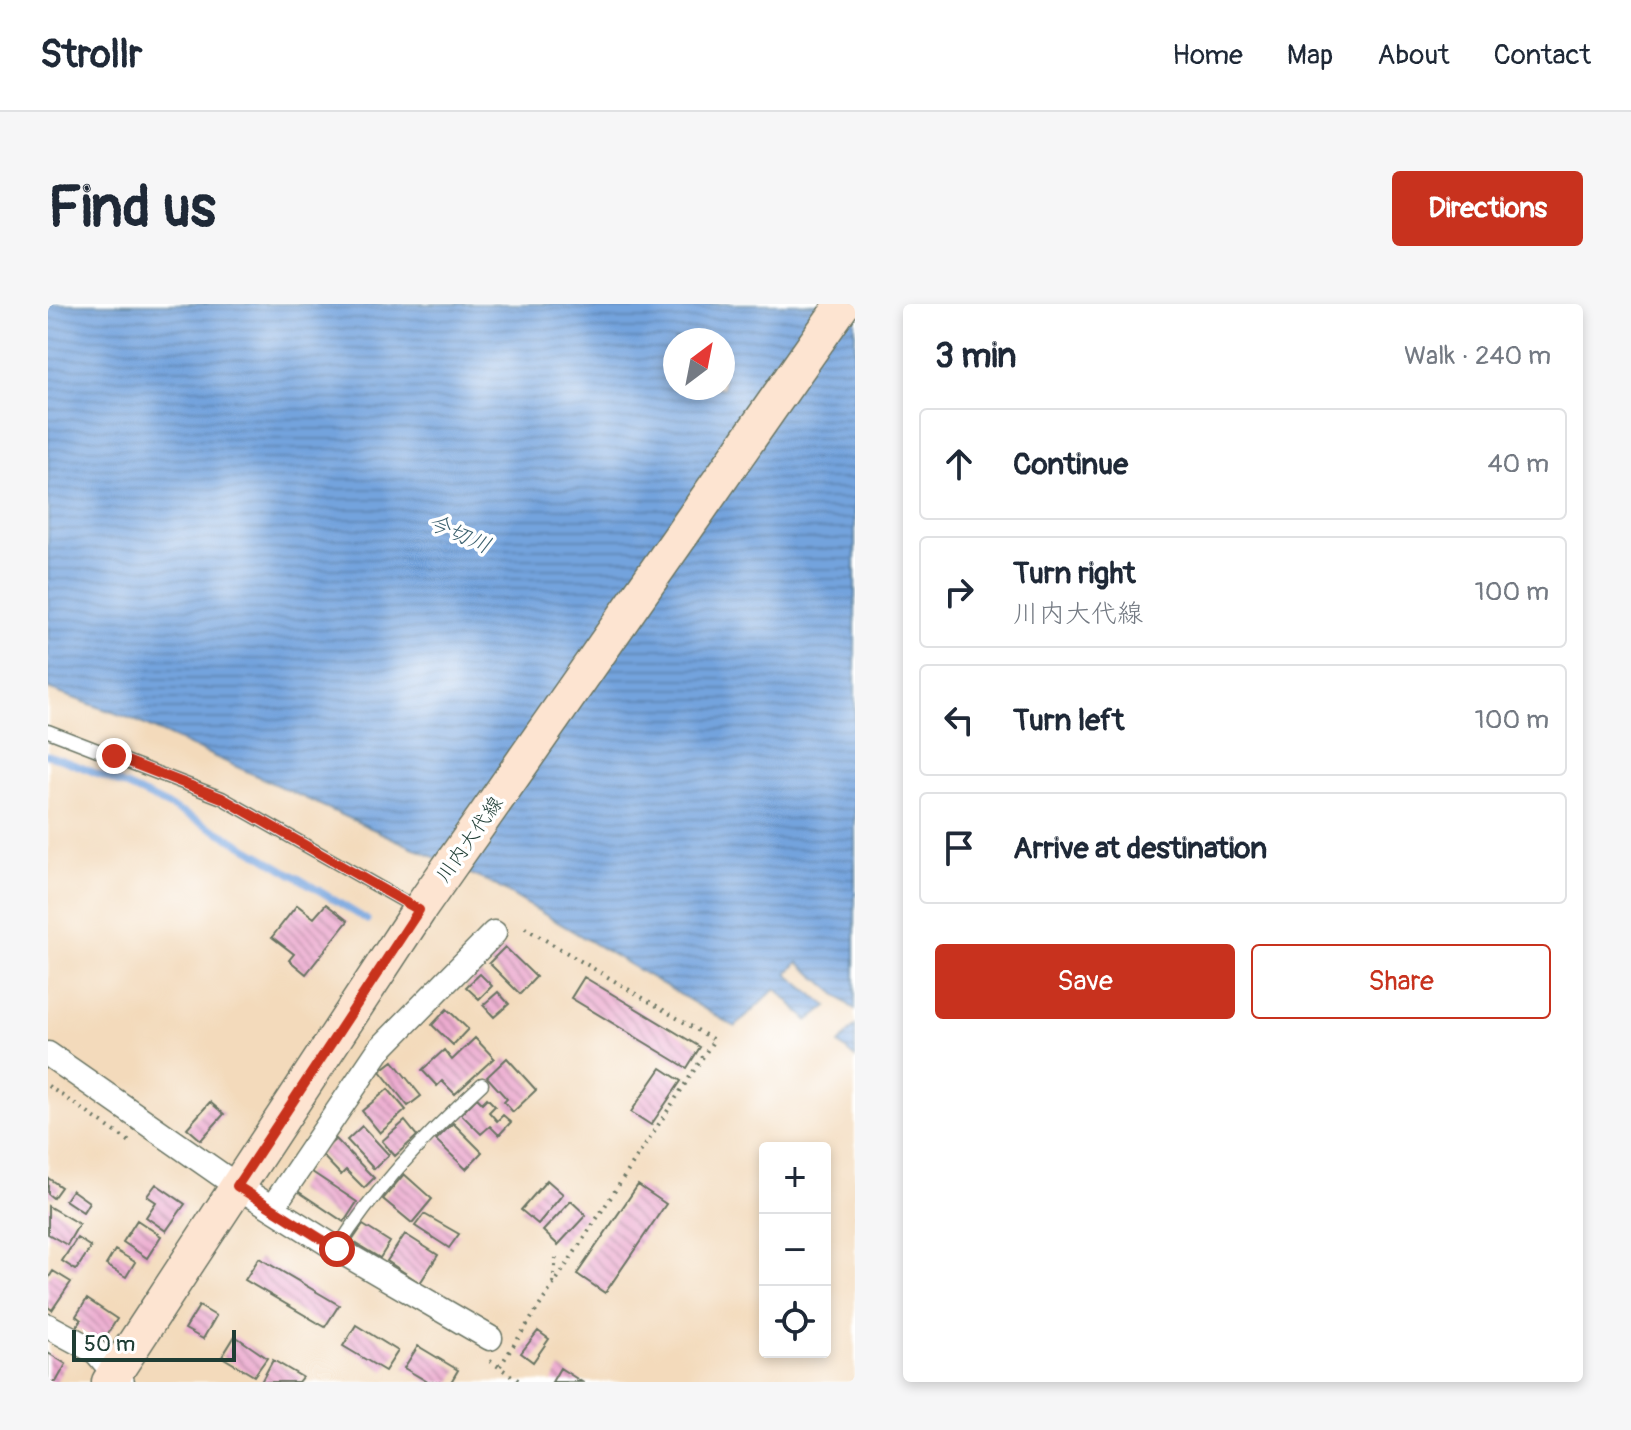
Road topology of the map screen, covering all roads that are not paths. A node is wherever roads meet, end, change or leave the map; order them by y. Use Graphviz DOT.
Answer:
graph roads {
  1 [pos="843,304"];
  2 [pos="48,731"];
  3 [pos="428,898"];
  4 [pos="494,933"];
  5 [pos="48,1054"];
  6 [pos="482,1084"];
  7 [pos="237,1186"];
  8 [pos="272,1208"];
  9 [pos="337,1249"];
  10 [pos="48,1326"];
  11 [pos="490,1338"];
  12 [pos="115,1379"];
  1 -- 3 [label="main road, 川内大代線"];
  2 -- 3 [label="lane"];
  3 -- 7 [label="main road, 川内大代線"];
  4 -- 8 [label="street"];
  5 -- 7 [label="street"];
  6 -- 9 [label="lane"];
  7 -- 8 [label="street"];
  7 -- 12 [label="main road, 川内大代線"];
  8 -- 9 [label="street"];
  9 -- 11 [label="street"];
  10 -- 12 [label="street"];
}
